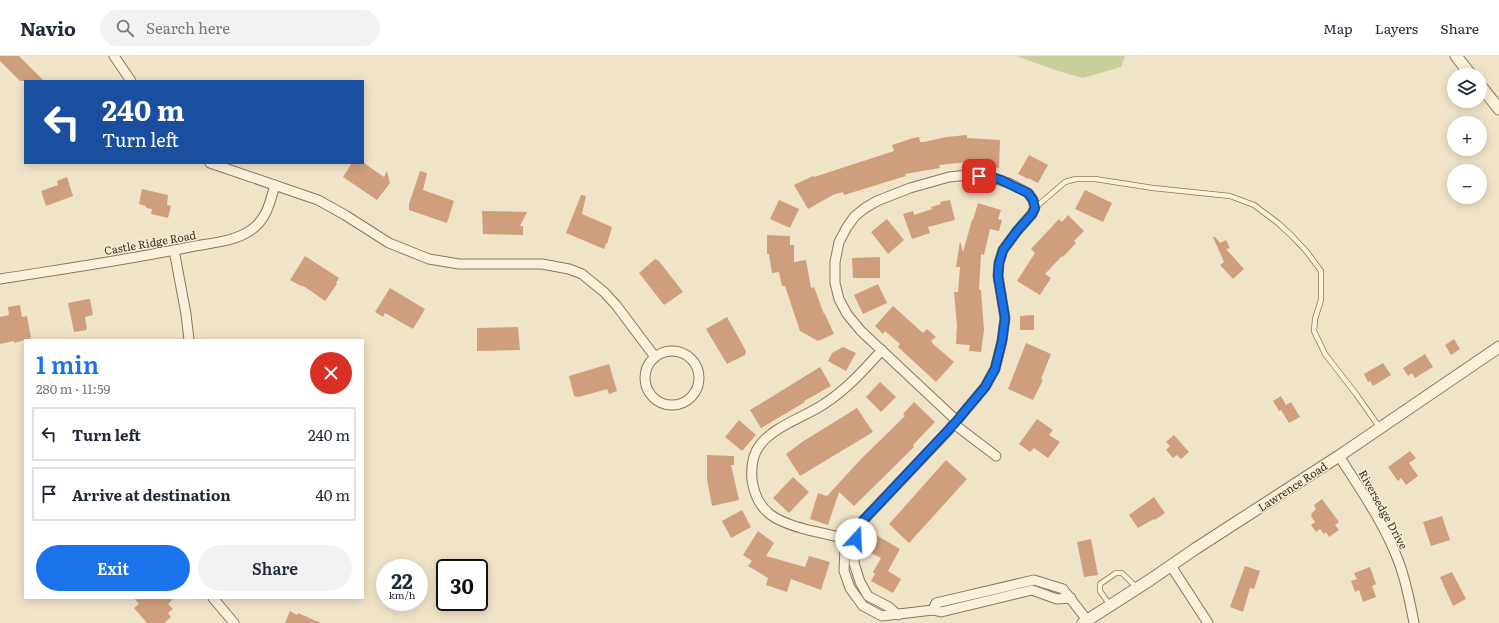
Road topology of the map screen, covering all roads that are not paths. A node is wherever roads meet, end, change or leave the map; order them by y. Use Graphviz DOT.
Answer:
graph roads {
  1 [pos="114,56"];
  2 [pos="1456,56"];
  3 [pos="1466,68"];
  4 [pos="130,80"];
  5 [pos="1487,94"];
  6 [pos="1499,109"];
  7 [pos="213,164"];
  8 [pos="275,186"];
  9 [pos="1035,208"];
  10 [pos="174,250"];
  11 [pos="0,279"];
  12 [pos="189,339"];
  13 [pos="1499,346"];
  14 [pos="882,350"];
  15 [pos="655,357"];
  16 [pos="955,422"];
  17 [pos="1380,428"];
  18 [pos="996,456"];
  19 [pos="1339,456"];
  20 [pos="857,527"];
  21 [pos="850,540"];
  22 [pos="1171,566"];
  23 [pos="1138,588"];
  24 [pos="214,599"];
  25 [pos="1110,606"];
  26 [pos="898,615"];
  27 [pos="1085,622"];
  28 [pos="234,623"];
  29 [pos="1208,623"];
  30 [pos="1414,623"];
  1 -- 4 [label="street"];
  2 -- 3 [label="street"];
  5 -- 6 [label="street"];
  7 -- 8 [label="street"];
  8 -- 10 [label="street, Castle Ridge Road"];
  8 -- 15 [label="street"];
  9 -- 14 [label="street"];
  9 -- 16 [label="street"];
  9 -- 17 [label="lane"];
  10 -- 11 [label="street, Castle Ridge Road"];
  10 -- 12 [label="street"];
  13 -- 17 [label="street, Lawrence Road"];
  14 -- 16 [label="street"];
  14 -- 21 [label="street"];
  15 -- 15 [label="street"];
  16 -- 18 [label="street"];
  16 -- 20 [label="street"];
  17 -- 19 [label="street, Lawrence Road"];
  19 -- 22 [label="street, Lawrence Road"];
  19 -- 30 [label="street, Riversedge Drive"];
  20 -- 21 [label="street"];
  20 -- 26 [label="street"];
  21 -- 26 [label="street"];
  22 -- 23 [label="street, Lawrence Road"];
  22 -- 29 [label="street"];
  23 -- 25 [label="street, Lawrence Road"];
  23 -- 25 [label="lane"];
  24 -- 28 [label="street"];
  25 -- 27 [label="street, Lawrence Road"];
  26 -- 27 [label="street"];
}
